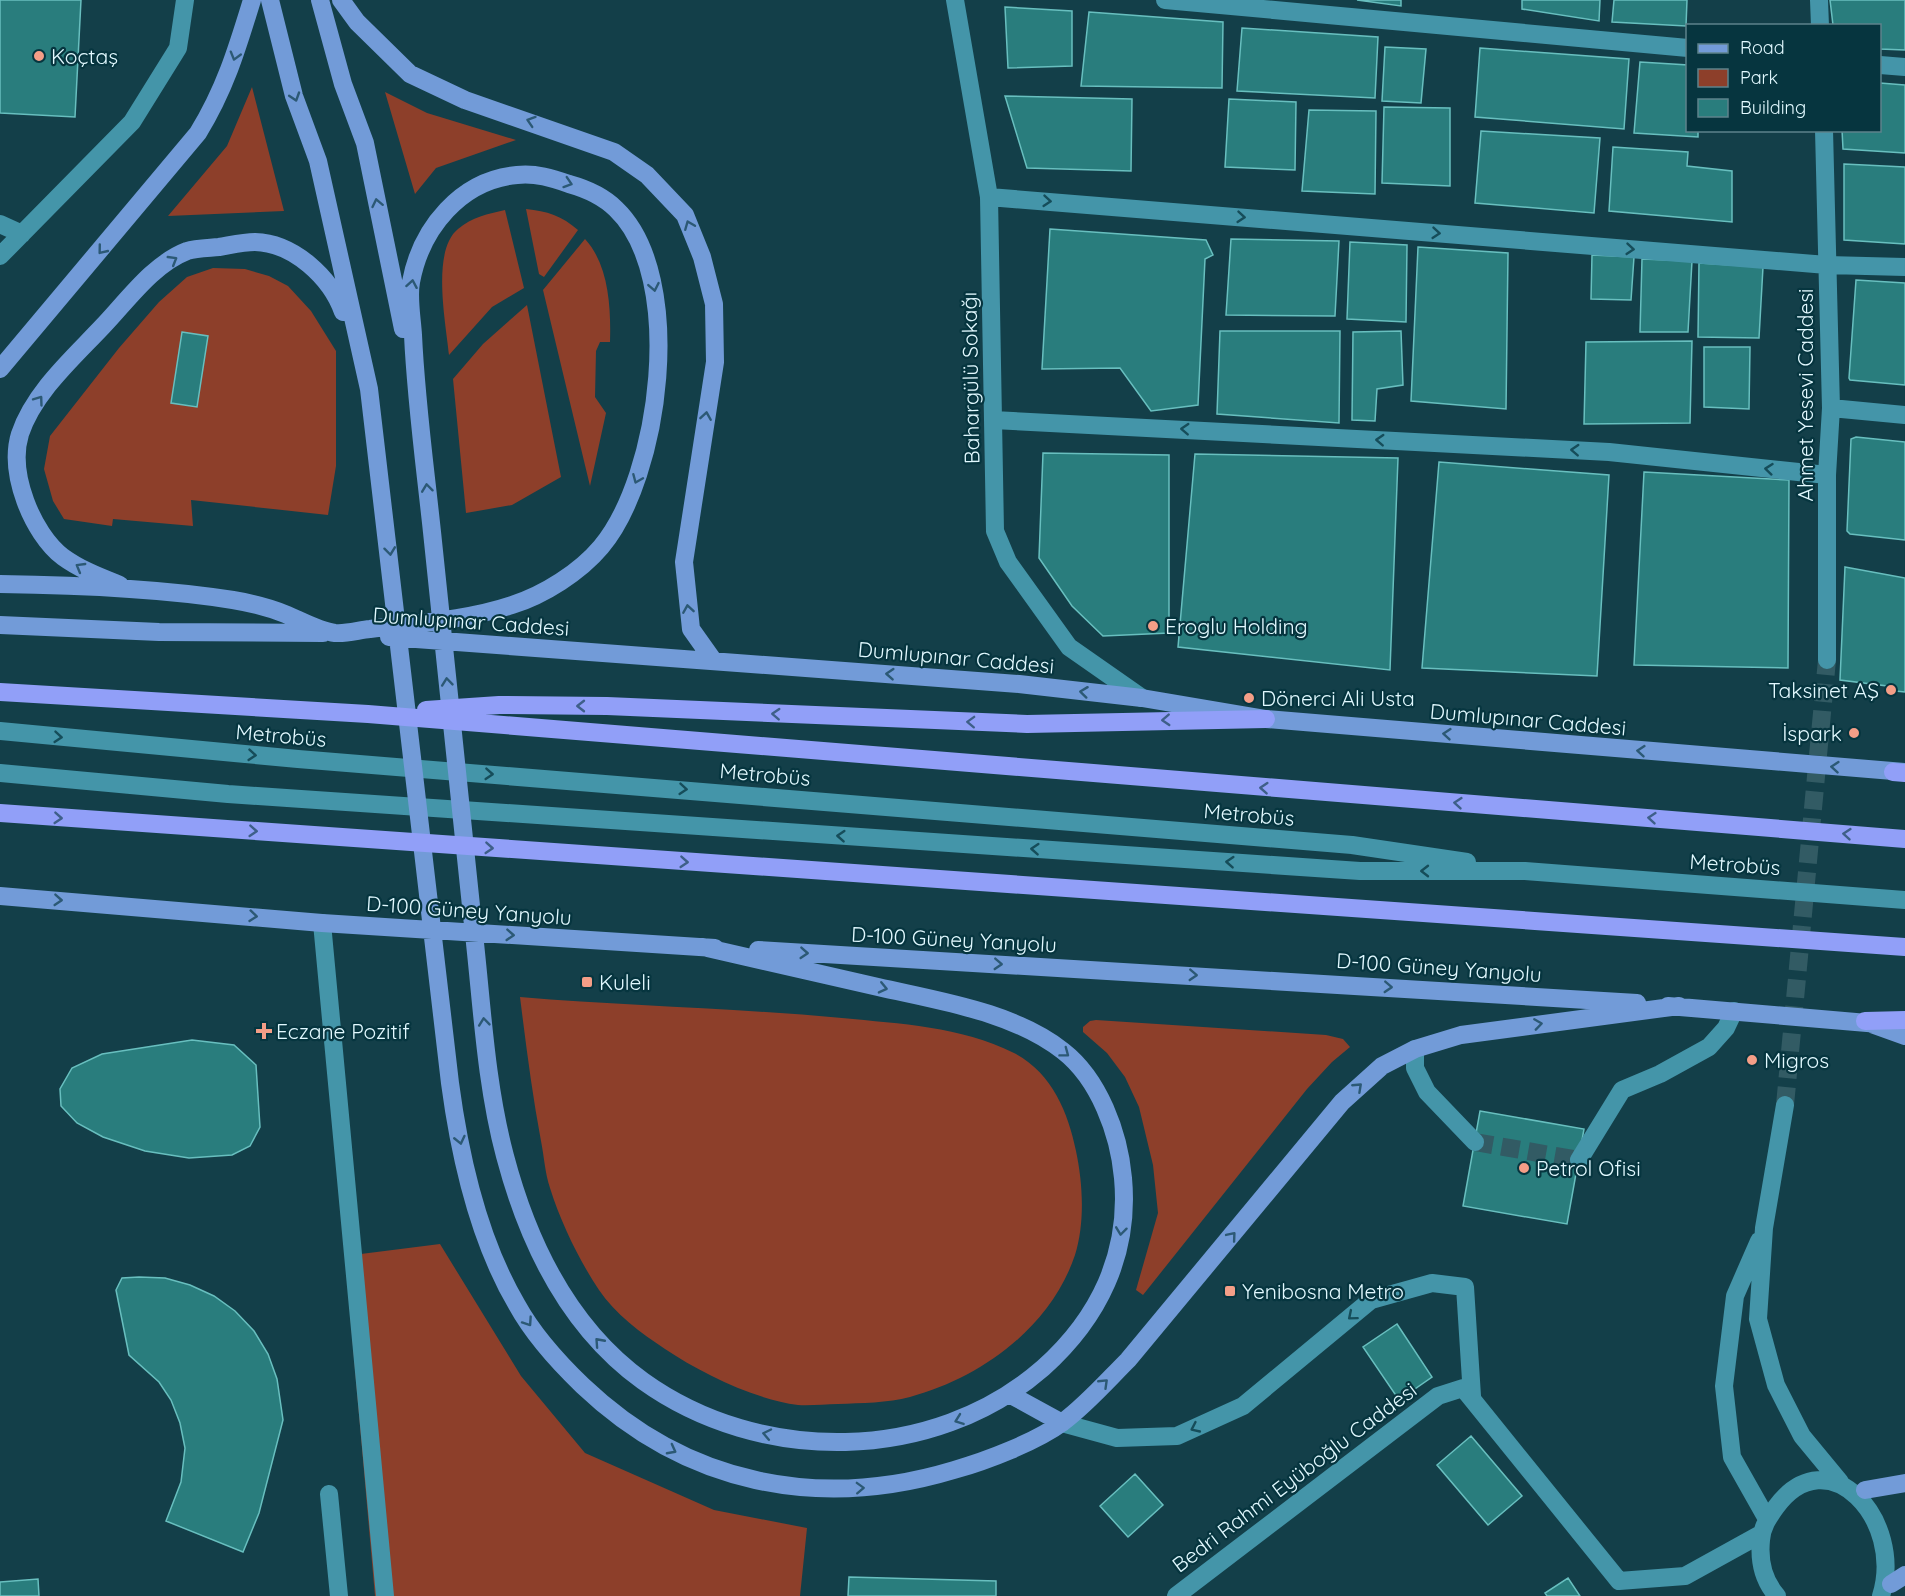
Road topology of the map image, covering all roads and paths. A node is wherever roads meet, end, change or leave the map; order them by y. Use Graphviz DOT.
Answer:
graph roads {
  1 [pos="185,0"];
  2 [pos="252,0"];
  3 [pos="270,0"];
  4 [pos="320,0"];
  5 [pos="341,0"];
  6 [pos="955,0"];
  7 [pos="1165,0"];
  8 [pos="1818,0"];
  9 [pos="1820,24"];
  10 [pos="1686,48"];
  11 [pos="1881,65"];
  12 [pos="1905,67"];
  13 [pos="1824,132"];
  14 [pos="989,197"];
  15 [pos="0,224"];
  16 [pos="22,234"];
  17 [pos="0,256"];
  18 [pos="1827,265"];
  19 [pos="1905,267"];
  20 [pos="0,369"];
  21 [pos="415,384"];
  22 [pos="369,389"];
  23 [pos="1831,408"];
  24 [pos="1905,415"];
  25 [pos="993,420"];
  26 [pos="1827,475"];
  27 [pos="0,584"];
  28 [pos="133,591"];
  29 [pos="0,625"];
  30 [pos="332,633"];
  31 [pos="713,660"];
  32 [pos="1827,660"];
  33 [pos="0,692"];
  34 [pos="1142,698"];
  35 [pos="368,714"];
  36 [pos="1266,719"];
  37 [pos="0,731"];
  38 [pos="1901,772"];
  39 [pos="0,773"];
  40 [pos="0,813"];
  41 [pos="1905,839"];
  42 [pos="1525,871"];
  43 [pos="0,896"];
  44 [pos="1905,900"];
  45 [pos="322,923"];
  46 [pos="703,947"];
  47 [pos="1905,947"];
  48 [pos="1679,1006"];
  49 [pos="1734,1011"];
  50 [pos="1905,1020"];
  51 [pos="1865,1021"];
  52 [pos="1905,1028"];
  53 [pos="1905,1036"];
  54 [pos="1415,1049"];
  55 [pos="1785,1105"];
  56 [pos="1475,1142"];
  57 [pos="1578,1160"];
  58 [pos="1764,1228"];
  59 [pos="1011,1395"];
  60 [pos="1472,1396"];
  61 [pos="1062,1423"];
  62 [pos="1840,1482"];
  63 [pos="1905,1483"];
  64 [pos="1865,1491"];
  65 [pos="329,1494"];
  66 [pos="1764,1527"];
  67 [pos="1892,1585"];
  68 [pos="339,1596"];
  69 [pos="385,1596"];
  70 [pos="1176,1596"];
  71 [pos="1777,1596"];
  1 -- 16 [label="street"];
  2 -- 20 [label="main road, one-way"];
  3 -- 22 [label="main road, one-way"];
  21 -- 4 [label="main road, one-way"];
  31 -- 5 [label="main road, one-way"];
  6 -- 14 [label="street, Bahargülü Sokağı"];
  7 -- 10 [label="street"];
  8 -- 9 [label="street"];
  11 -- 12 [label="street"];
  13 -- 18 [label="street, Ahmet Yesevi Caddesi"];
  14 -- 18 [label="street, one-way"];
  14 -- 25 [label="street, Bahargülü Sokağı"];
  15 -- 16 [label="street"];
  16 -- 17 [label="street"];
  18 -- 19 [label="street"];
  18 -- 23 [label="street, Ahmet Yesevi Caddesi"];
  21 -- 30 [label="main road, one-way"];
  59 -- 21 [label="main road, one-way"];
  28 -- 22 [label="main road, one-way"];
  22 -- 61 [label="main road, one-way"];
  23 -- 24 [label="street"];
  23 -- 26 [label="street, Ahmet Yesevi Caddesi"];
  26 -- 25 [label="street, one-way"];
  25 -- 34 [label="street, Bahargülü Sokağı"];
  26 -- 32 [label="street, Ahmet Yesevi Caddesi"];
  27 -- 28 [label="main road"];
  28 -- 30 [label="main road"];
  29 -- 30 [label="main road, Dumlupınar Caddesi"];
  30 -- 31 [label="main road, Dumlupınar Caddesi"];
  34 -- 31 [label="main road, Dumlupınar Caddesi, one-way"];
  33 -- 35 [label="highway"];
  34 -- 36 [label="main road, Dumlupınar Caddesi"];
  36 -- 35 [label="highway, one-way"];
  41 -- 35 [label="highway, one-way"];
  38 -- 36 [label="main road, Dumlupınar Caddesi, one-way"];
  37 -- 42 [label="street, Metrobüs, one-way"];
  42 -- 39 [label="street, Metrobüs, one-way"];
  40 -- 47 [label="highway, one-way"];
  42 -- 44 [label="street, Metrobüs"];
  43 -- 45 [label="main road, D-100 Güney Yanyolu, one-way"];
  45 -- 46 [label="main road, D-100 Güney Yanyolu, one-way"];
  45 -- 69 [label="street"];
  46 -- 48 [label="main road, D-100 Güney Yanyolu, one-way"];
  46 -- 59 [label="main road, one-way"];
  48 -- 49 [label="main road, D-100 Güney Yanyolu"];
  54 -- 48 [label="main road, one-way"];
  49 -- 51 [label="main road, D-100 Güney Yanyolu"];
  49 -- 57 [label="street"];
  50 -- 51 [label="highway"];
  51 -- 52 [label="main road, D-100 Güney Yanyolu"];
  51 -- 53 [label="main road"];
  54 -- 56 [label="street"];
  61 -- 54 [label="main road, one-way"];
  55 -- 58 [label="street"];
  58 -- 62 [label="street"];
  58 -- 66 [label="street"];
  59 -- 61 [label="main road"];
  60 -- 61 [label="street, one-way"];
  60 -- 66 [label="street"];
  60 -- 70 [label="street, Bedri Rahmi Eyüboğlu Caddesi"];
  62 -- 64 [label="street"];
  62 -- 66 [label="street"];
  63 -- 64 [label="main road"];
  64 -- 67 [label="street"];
  65 -- 68 [label="street"];
  66 -- 71 [label="street"];
}
